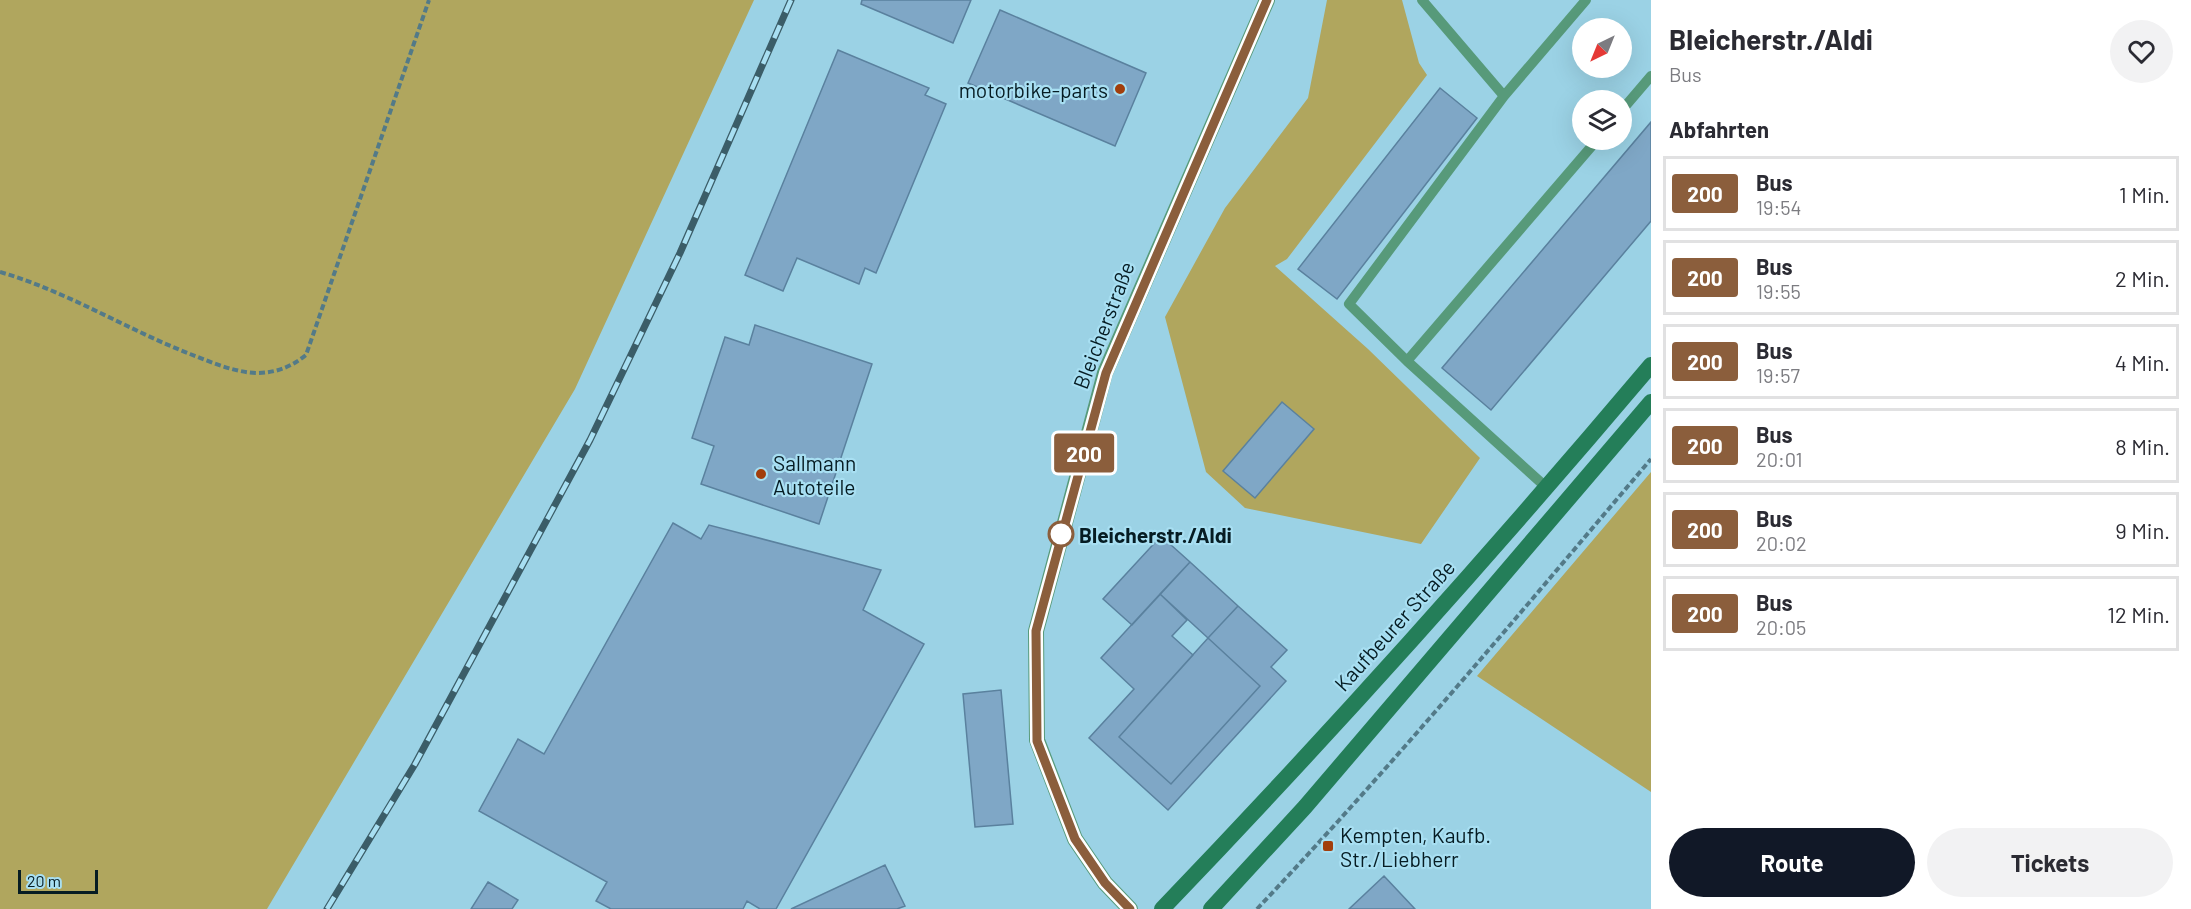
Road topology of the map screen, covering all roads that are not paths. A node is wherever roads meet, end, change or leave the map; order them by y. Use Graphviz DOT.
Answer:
graph roads {
  1 [pos="1267,0"];
  2 [pos="1422,0"];
  3 [pos="1586,0"];
  4 [pos="1651,76"];
  5 [pos="1504,96"];
  6 [pos="1632,98"];
  7 [pos="1588,150"];
  8 [pos="1407,361"];
  9 [pos="1651,364"];
  10 [pos="1651,402"];
  11 [pos="1547,488"];
  12 [pos="1130,909"];
  13 [pos="1162,909"];
  14 [pos="1211,909"];
  1 -- 12 [label="street, Bleicherstraße"];
  2 -- 5 [label="lane"];
  3 -- 5 [label="lane"];
  4 -- 6 [label="lane"];
  5 -- 8 [label="lane"];
  7 -- 8 [label="lane"];
  8 -- 11 [label="lane"];
  9 -- 11 [label="main road, Kaufbeurer Straße"];
  10 -- 14 [label="main road"];
  11 -- 13 [label="main road, Kaufbeurer Straße"];
}
